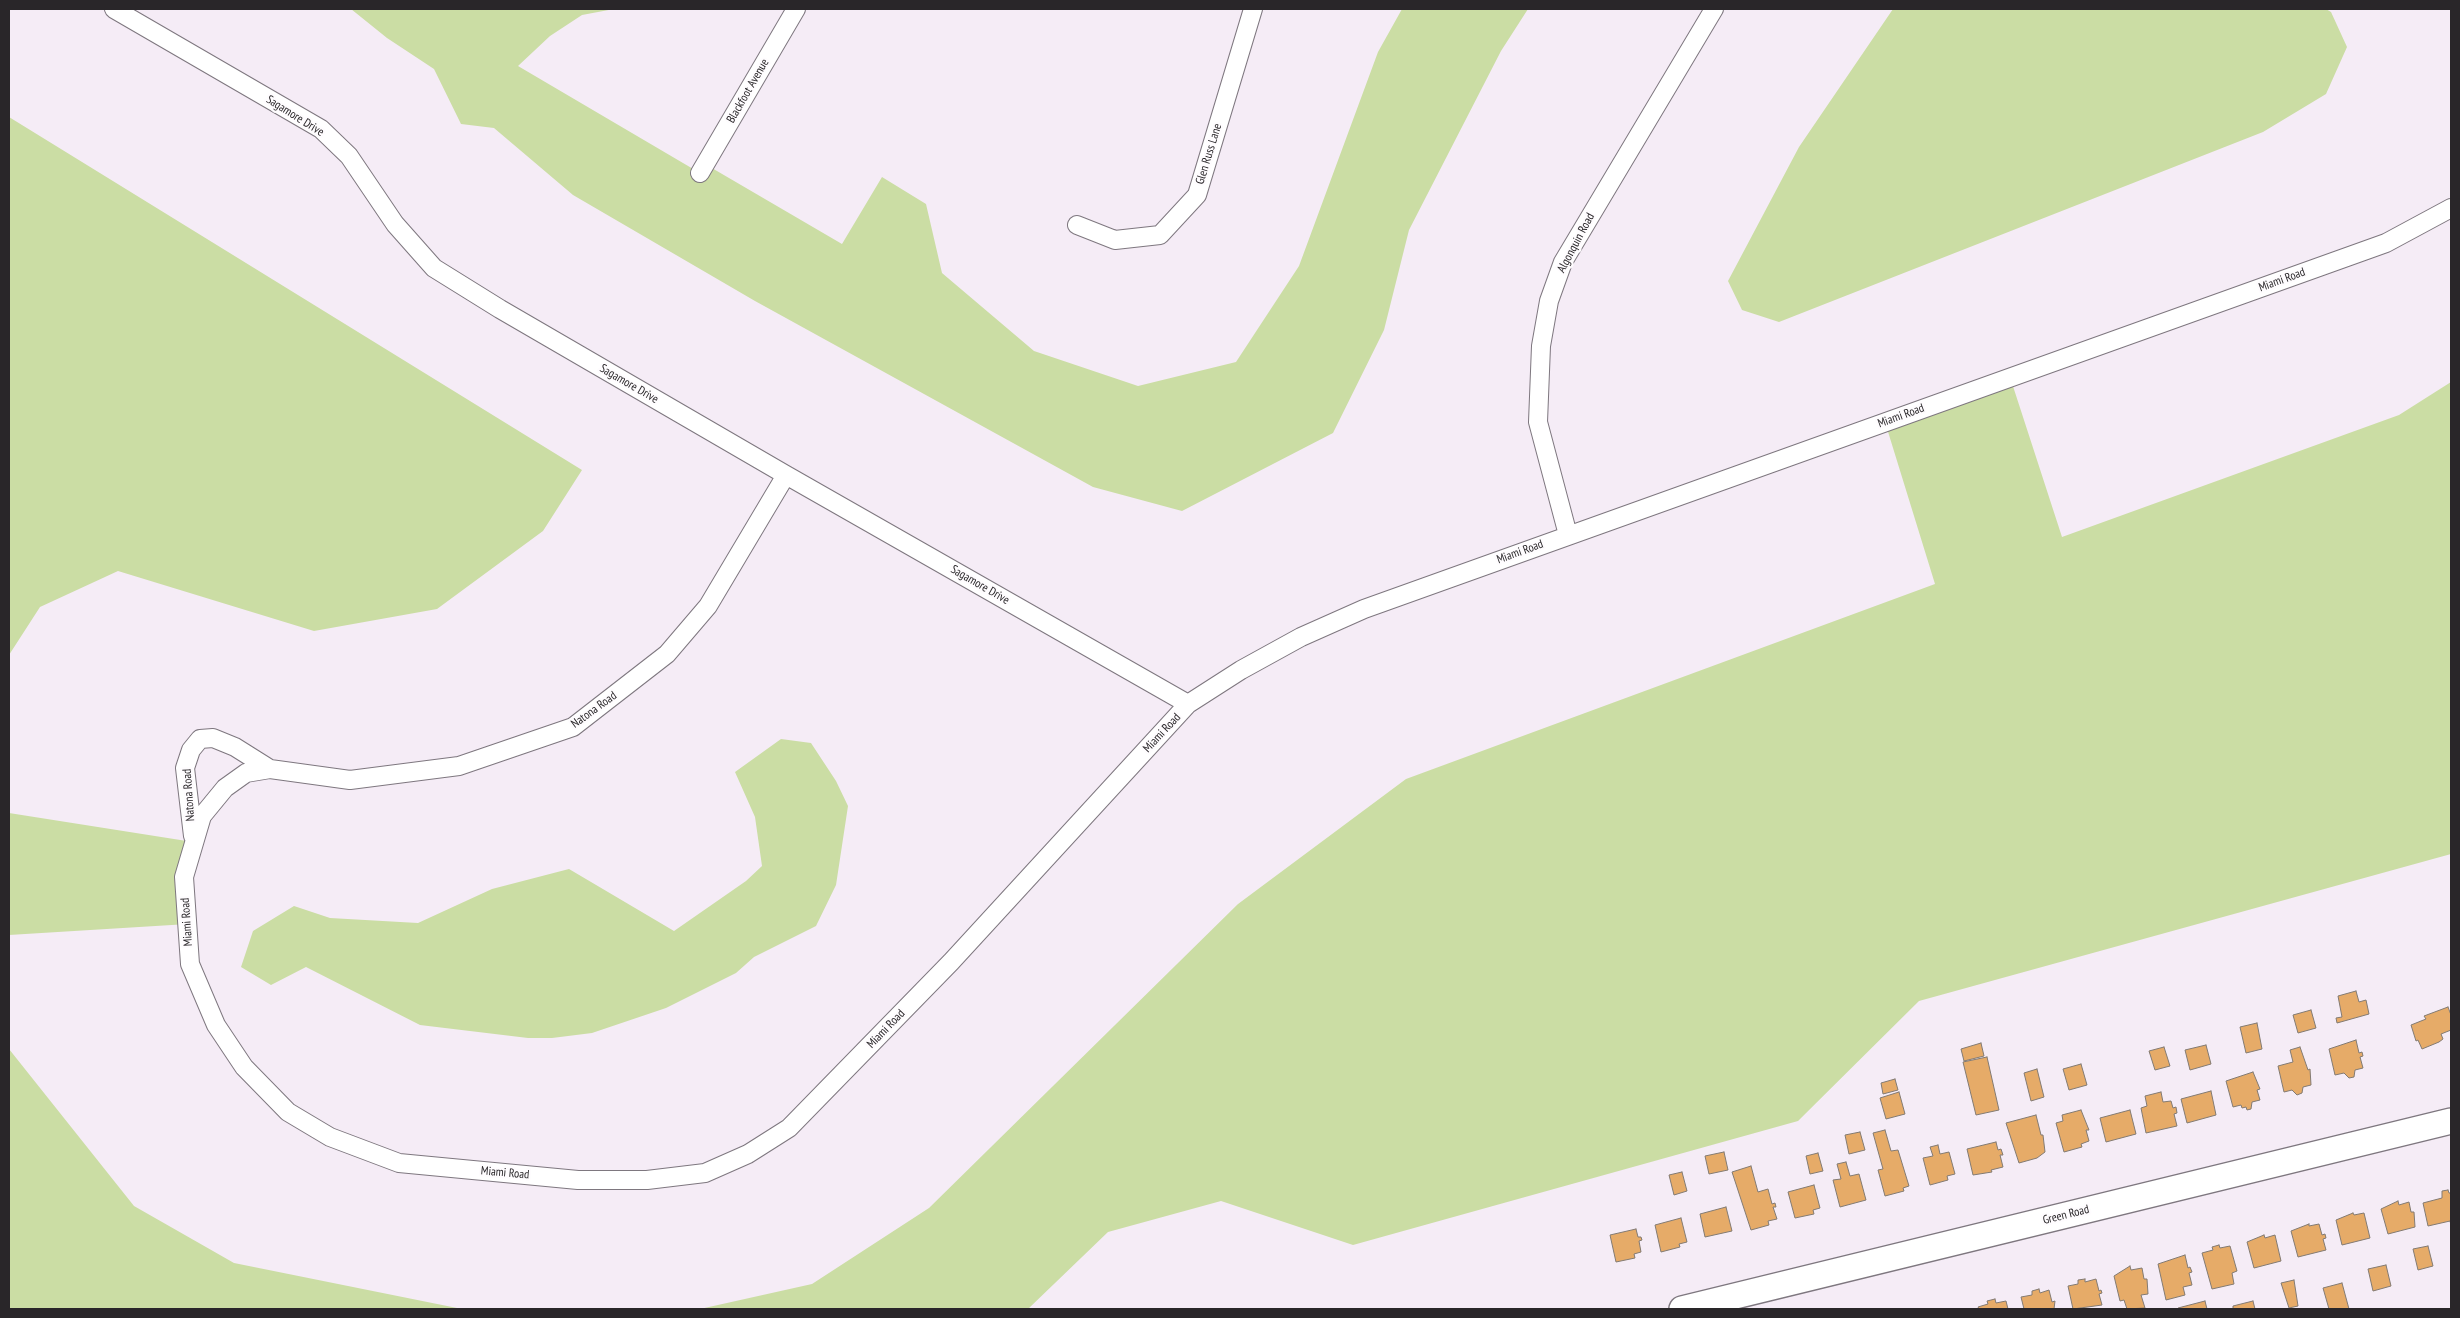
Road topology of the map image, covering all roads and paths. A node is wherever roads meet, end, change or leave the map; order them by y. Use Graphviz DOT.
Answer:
graph roads {
  1 [pos="114,9"];
  2 [pos="796,9"];
  3 [pos="1253,9"];
  4 [pos="1714,9"];
  5 [pos="700,173"];
  6 [pos="2451,208"];
  7 [pos="1077,225"];
  8 [pos="786,475"];
  9 [pos="1568,534"];
  10 [pos="1188,704"];
  11 [pos="270,769"];
  12 [pos="202,816"];
  13 [pos="194,842"];
  14 [pos="2451,1121"];
  15 [pos="1682,1309"];
  1 -- 8 [label="street, Sagamore Drive"];
  2 -- 5 [label="street, Blackfoot Avenue"];
  3 -- 7 [label="street, Glen Russ Lane"];
  4 -- 9 [label="street, Algonquin Road"];
  6 -- 9 [label="street, Miami Road"];
  8 -- 10 [label="street, Sagamore Drive"];
  8 -- 11 [label="street, Natona Road"];
  9 -- 10 [label="street, Miami Road"];
  10 -- 13 [label="street, Miami Road"];
  11 -- 12 [label="street, Natona Road"];
  11 -- 13 [label="street, Natona Road"];
  12 -- 13 [label="street, Miami Road"];
  14 -- 15 [label="main road, Green Road"];
}
